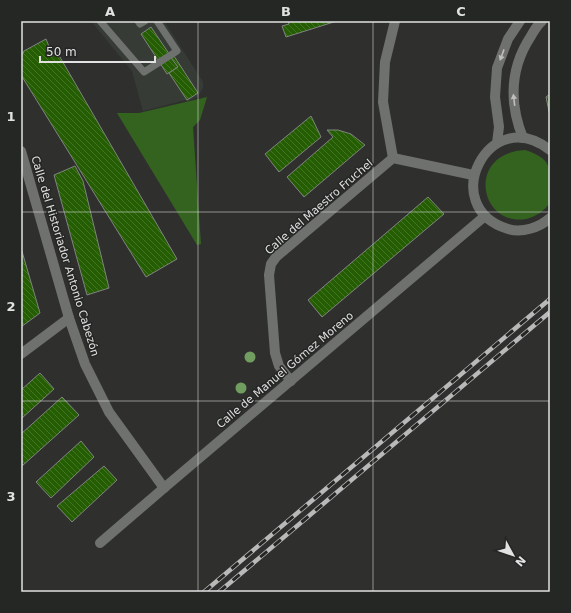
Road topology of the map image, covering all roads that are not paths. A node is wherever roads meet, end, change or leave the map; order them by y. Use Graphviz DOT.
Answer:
graph roads {
  1 [pos="100,21"];
  2 [pos="138,21"];
  3 [pos="146,21"];
  4 [pos="157,21"];
  5 [pos="395,21"];
  6 [pos="520,21"];
  7 [pos="542,21"];
  8 [pos="522,138"];
  9 [pos="497,143"];
  10 [pos="550,149"];
  11 [pos="21,151"];
  12 [pos="393,158"];
  13 [pos="473,175"];
  14 [pos="485,216"];
  15 [pos="550,218"];
  16 [pos="69,318"];
  17 [pos="21,354"];
  18 [pos="291,380"];
  19 [pos="164,488"];
  20 [pos="100,543"];
  1 -- 4 [label="lane"];
  2 -- 3 [label="lane"];
  5 -- 12 [label="street"];
  6 -- 9 [label="street, one-way"];
  8 -- 7 [label="street, one-way"];
  8 -- 9 [label="street"];
  8 -- 10 [label="street"];
  9 -- 13 [label="street"];
  11 -- 16 [label="street, Calle del Historiador Antonio Cabezón"];
  12 -- 13 [label="street"];
  12 -- 18 [label="street, Calle del Maestro Fruchel"];
  13 -- 14 [label="street"];
  14 -- 15 [label="street"];
  14 -- 18 [label="street, Calle de Manuel Gómez Moreno"];
  16 -- 17 [label="street"];
  16 -- 19 [label="street, Calle del Historiador Antonio Cabezón"];
  18 -- 19 [label="street, Calle de Manuel Gómez Moreno"];
  19 -- 20 [label="street, Calle de Manuel Gómez Moreno"];
}
